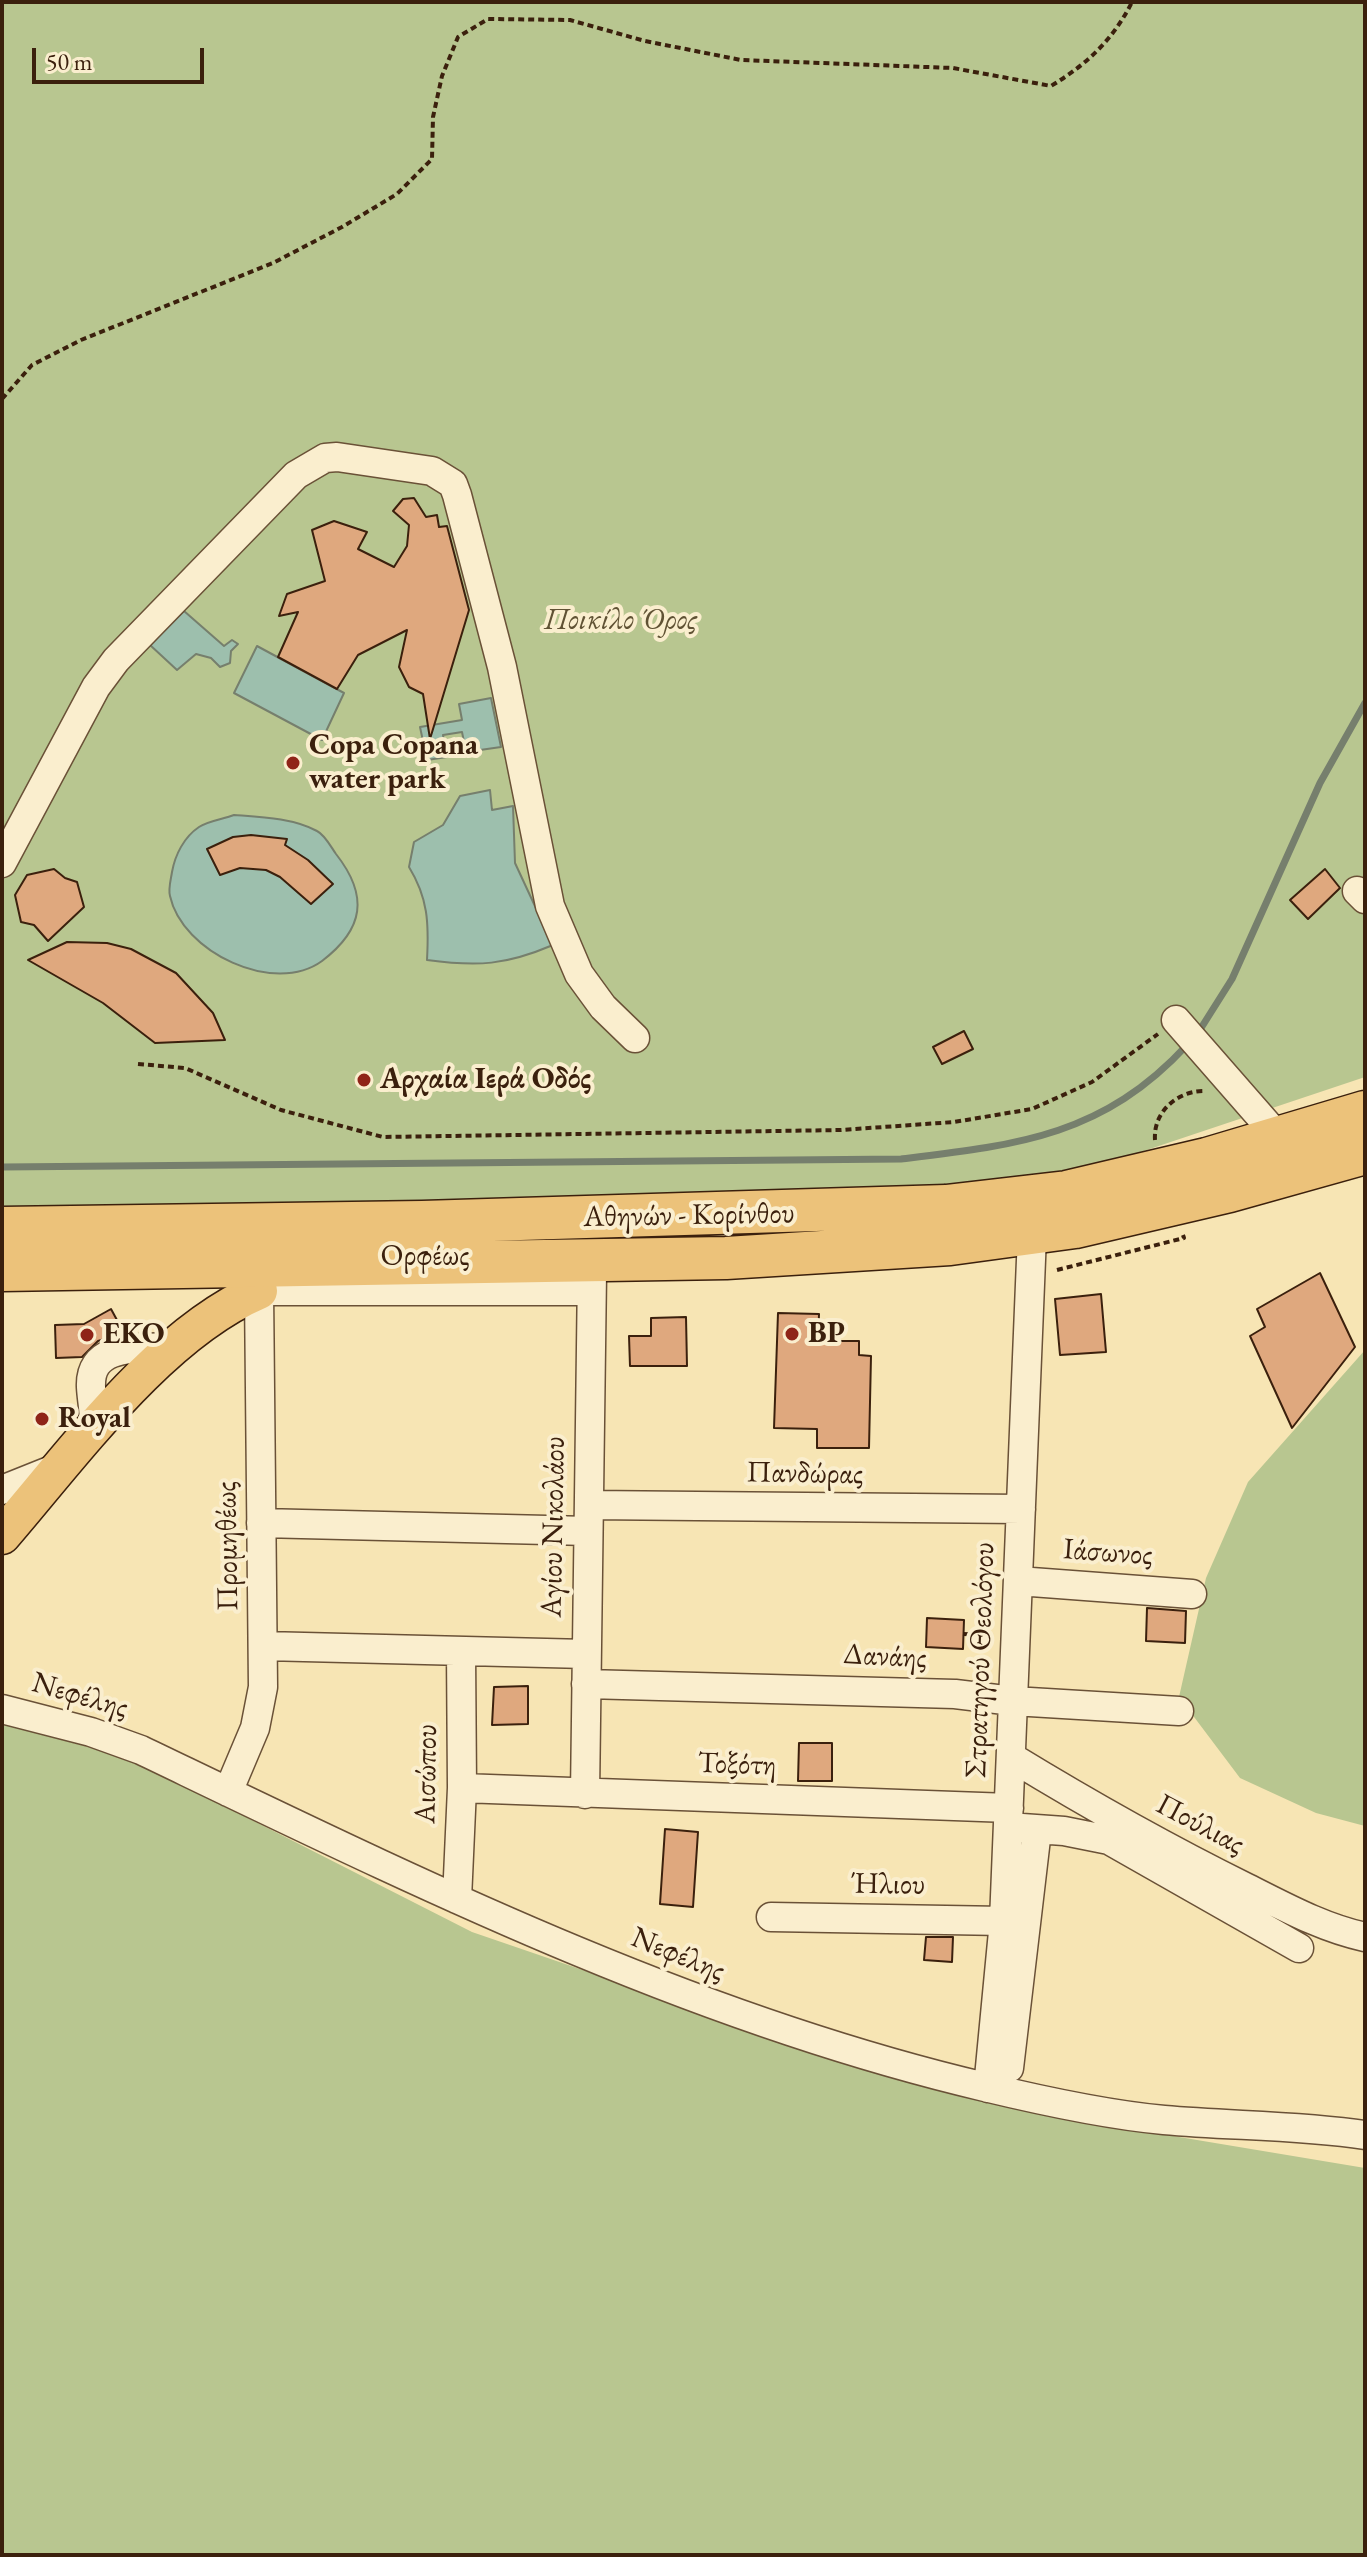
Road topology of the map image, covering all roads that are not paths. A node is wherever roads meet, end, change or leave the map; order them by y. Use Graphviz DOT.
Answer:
graph roads {
  1 [pos="2,863"];
  2 [pos="1176,1020"];
  3 [pos="635,1038"];
  4 [pos="1360,1121"];
  5 [pos="1280,1139"];
  6 [pos="2,1203"];
  7 [pos="79,1226"];
  8 [pos="2,1228"];
  9 [pos="1032,1255"];
  10 [pos="454,1263"];
  11 [pos="2,1270"];
  12 [pos="592,1276"];
  13 [pos="259,1291"];
  14 [pos="65,1464"];
  15 [pos="2,1490"];
  16 [pos="1021,1509"];
  17 [pos="588,1518"];
  18 [pos="261,1523"];
  19 [pos="2,1536"];
  20 [pos="1018,1581"];
  21 [pos="1192,1594"];
  22 [pos="264,1646"];
  23 [pos="461,1651"];
  24 [pos="586,1654"];
  25 [pos="586,1684"];
  26 [pos="1013,1701"];
  27 [pos="2,1709"];
  28 [pos="1179,1711"];
  29 [pos="1011,1757"];
  30 [pos="462,1788"];
  31 [pos="228,1792"];
  32 [pos="585,1794"];
  33 [pos="1009,1817"];
  34 [pos="1037,1830"];
  35 [pos="457,1899"];
  36 [pos="771,1917"];
  37 [pos="1004,1921"];
  38 [pos="1365,1937"];
  39 [pos="1299,1948"];
  40 [pos="997,2090"];
  41 [pos="1365,2135"];
  1 -- 3 [label="street"];
  2 -- 5 [label="street"];
  4 -- 5 [label="highway, Αθηνών - Κορίνθου"];
  4 -- 9 [label="highway, Αθηνών - Κορίνθου"];
  5 -- 7 [label="highway, Αθηνών - Κορίνθου"];
  6 -- 7 [label="highway"];
  7 -- 8 [label="highway, Αθηνών - Κορίνθου"];
  9 -- 12 [label="highway, Αθηνών - Κορίνθου"];
  9 -- 16 [label="street, Στρατηγού Θεολόγου"];
  10 -- 11 [label="highway, Αθηνών - Κορίνθου"];
  10 -- 12 [label="highway, Αθηνών - Κορίνθου"];
  10 -- 13 [label="highway"];
  12 -- 13 [label="street, Ορφέως"];
  12 -- 17 [label="street, Αγίου Νικολάου"];
  13 -- 14 [label="main road"];
  13 -- 18 [label="street, Προμηθέως"];
  14 -- 15 [label="street"];
  14 -- 19 [label="main road"];
  16 -- 17 [label="street, Πανδώρας"];
  16 -- 20 [label="street, Στρατηγού Θεολόγου"];
  17 -- 18 [label="street, Πανδώρας"];
  17 -- 24 [label="street, Αγίου Νικολάου"];
  18 -- 22 [label="street, Προμηθέως"];
  20 -- 21 [label="street, Ιάσωνος"];
  20 -- 26 [label="street, Στρατηγού Θεολόγου"];
  22 -- 23 [label="street"];
  22 -- 31 [label="street, Προμηθέως"];
  23 -- 24 [label="street"];
  23 -- 30 [label="street, Αισώπου"];
  24 -- 25 [label="street, Αγίου Νικολάου"];
  25 -- 26 [label="street, Δανάης"];
  25 -- 32 [label="street, Αγίου Νικολάου"];
  26 -- 28 [label="street, Δανάης"];
  26 -- 29 [label="street, Στρατηγού Θεολόγου"];
  27 -- 31 [label="street, Νεφέλης"];
  29 -- 33 [label="street, Στρατηγού Θεολόγου"];
  29 -- 38 [label="street, Πούλιας"];
  30 -- 32 [label="street, Τοξότη"];
  30 -- 35 [label="street, Αισώπου"];
  31 -- 35 [label="street, Νεφέλης"];
  32 -- 33 [label="street, Τοξότη"];
  33 -- 34 [label="street, Τοξότη"];
  33 -- 37 [label="street, Στρατηγού Θεολόγου"];
  34 -- 39 [label="street, Τοξότη"];
  34 -- 40 [label="street"];
  35 -- 40 [label="street, Νεφέλης"];
  36 -- 37 [label="street, Ήλιου"];
  37 -- 40 [label="street, Στρατηγού Θεολόγου"];
  40 -- 41 [label="street, Νεφέλης"];
}
